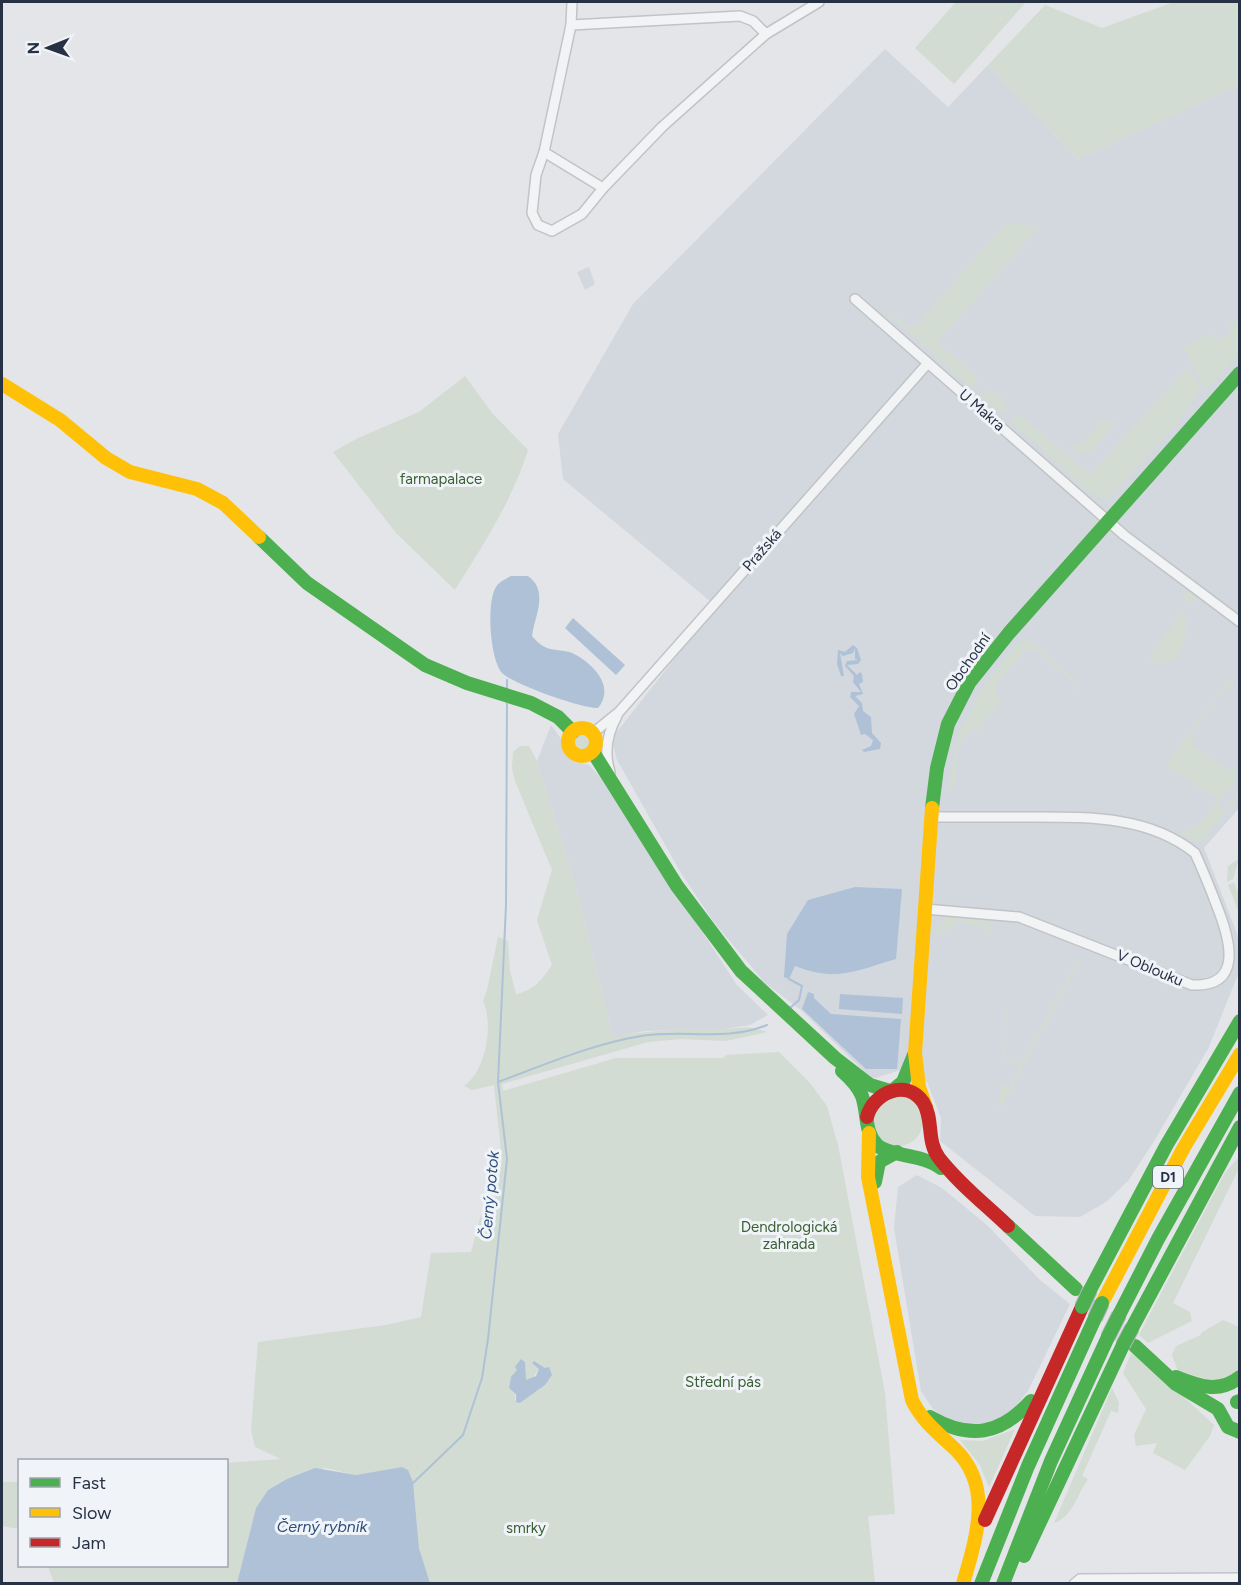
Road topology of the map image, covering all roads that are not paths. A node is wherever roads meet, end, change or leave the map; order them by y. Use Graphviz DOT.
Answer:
graph roads {
  1 [pos="572,2"];
  2 [pos="819,2"];
  3 [pos="571,25"];
  4 [pos="766,34"];
  5 [pos="544,152"];
  6 [pos="603,188"];
  7 [pos="855,299"];
  8 [pos="928,363"];
  9 [pos="1239,373"];
  10 [pos="2,384"];
  11 [pos="1109,521"];
  12 [pos="1239,622"];
  13 [pos="620,712"];
  14 [pos="573,732"];
  15 [pos="593,734"];
  16 [pos="593,752"];
  17 [pos="615,783"];
  18 [pos="931,817"];
  19 [pos="925,909"];
  20 [pos="1239,1022"];
  21 [pos="915,1053"];
  22 [pos="1239,1054"];
  23 [pos="835,1058"];
  24 [pos="891,1091"];
  25 [pos="1239,1094"];
  26 [pos="926,1107"];
  27 [pos="867,1117"];
  28 [pos="929,1125"];
  29 [pos="1239,1126"];
  30 [pos="869,1133"];
  31 [pos="1239,1148"];
  32 [pos="899,1152"];
  33 [pos="956,1177"];
  34 [pos="1204,1190"];
  35 [pos="879,1222"];
  36 [pos="1083,1289"];
  37 [pos="1056,1360"];
  38 [pos="1176,1377"];
  39 [pos="1239,1377"];
  40 [pos="909,1388"];
  41 [pos="1237,1402"];
  42 [pos="1223,1417"];
  43 [pos="1238,1430"];
  44 [pos="1239,1578"];
  45 [pos="1179,1582"];
  46 [pos="963,1584"];
  47 [pos="981,1584"];
  48 [pos="1005,1584"];
  49 [pos="1074,1584"];
  1 -- 3 [label="street"];
  2 -- 4 [label="street"];
  3 -- 4 [label="street"];
  3 -- 5 [label="street"];
  4 -- 6 [label="street"];
  5 -- 6 [label="street"];
  5 -- 6 [label="street"];
  7 -- 8 [label="street, U Makra"];
  8 -- 11 [label="street, U Makra"];
  8 -- 13 [label="street, Pražská"];
  9 -- 11 [label="main road, Obchodní"];
  10 -- 14 [label="main road"];
  11 -- 12 [label="street, U Makra"];
  11 -- 18 [label="main road, Obchodní"];
  13 -- 15 [label="street, Pražská"];
  13 -- 17 [label="street"];
  14 -- 15 [label="main road"];
  14 -- 16 [label="main road"];
  15 -- 16 [label="main road"];
  16 -- 17 [label="main road"];
  17 -- 23 [label="main road"];
  18 -- 19 [label="main road, Obchodní"];
  18 -- 19 [label="street, V Oblouku"];
  19 -- 21 [label="main road, Obchodní"];
  20 -- 36 [label="main road"];
  21 -- 24 [label="main road, Obchodní"];
  21 -- 26 [label="main road, Obchodní"];
  22 -- 47 [label="main road, D1, bridge"];
  23 -- 24 [label="main road"];
  23 -- 27 [label="main road"];
  24 -- 26 [label="main road"];
  24 -- 27 [label="main road"];
  25 -- 48 [label="main road, D1, bridge"];
  26 -- 28 [label="main road"];
  27 -- 30 [label="main road"];
  28 -- 32 [label="main road"];
  28 -- 33 [label="main road"];
  29 -- 34 [label="main road"];
  30 -- 32 [label="main road"];
  30 -- 35 [label="main road"];
  31 -- 34 [label="main road"];
  32 -- 33 [label="main road"];
  32 -- 35 [label="main road"];
  33 -- 36 [label="main road"];
  34 -- 48 [label="main road, bridge"];
  35 -- 40 [label="main road"];
  36 -- 37 [label="main road, bridge"];
  37 -- 40 [label="main road"];
  37 -- 46 [label="main road"];
  38 -- 39 [label="main road"];
  38 -- 41 [label="main road"];
  38 -- 42 [label="main road"];
  40 -- 46 [label="main road"];
  41 -- 42 [label="main road"];
  42 -- 43 [label="main road"];
  44 -- 45 [label="street"];
  45 -- 49 [label="street"];
}
